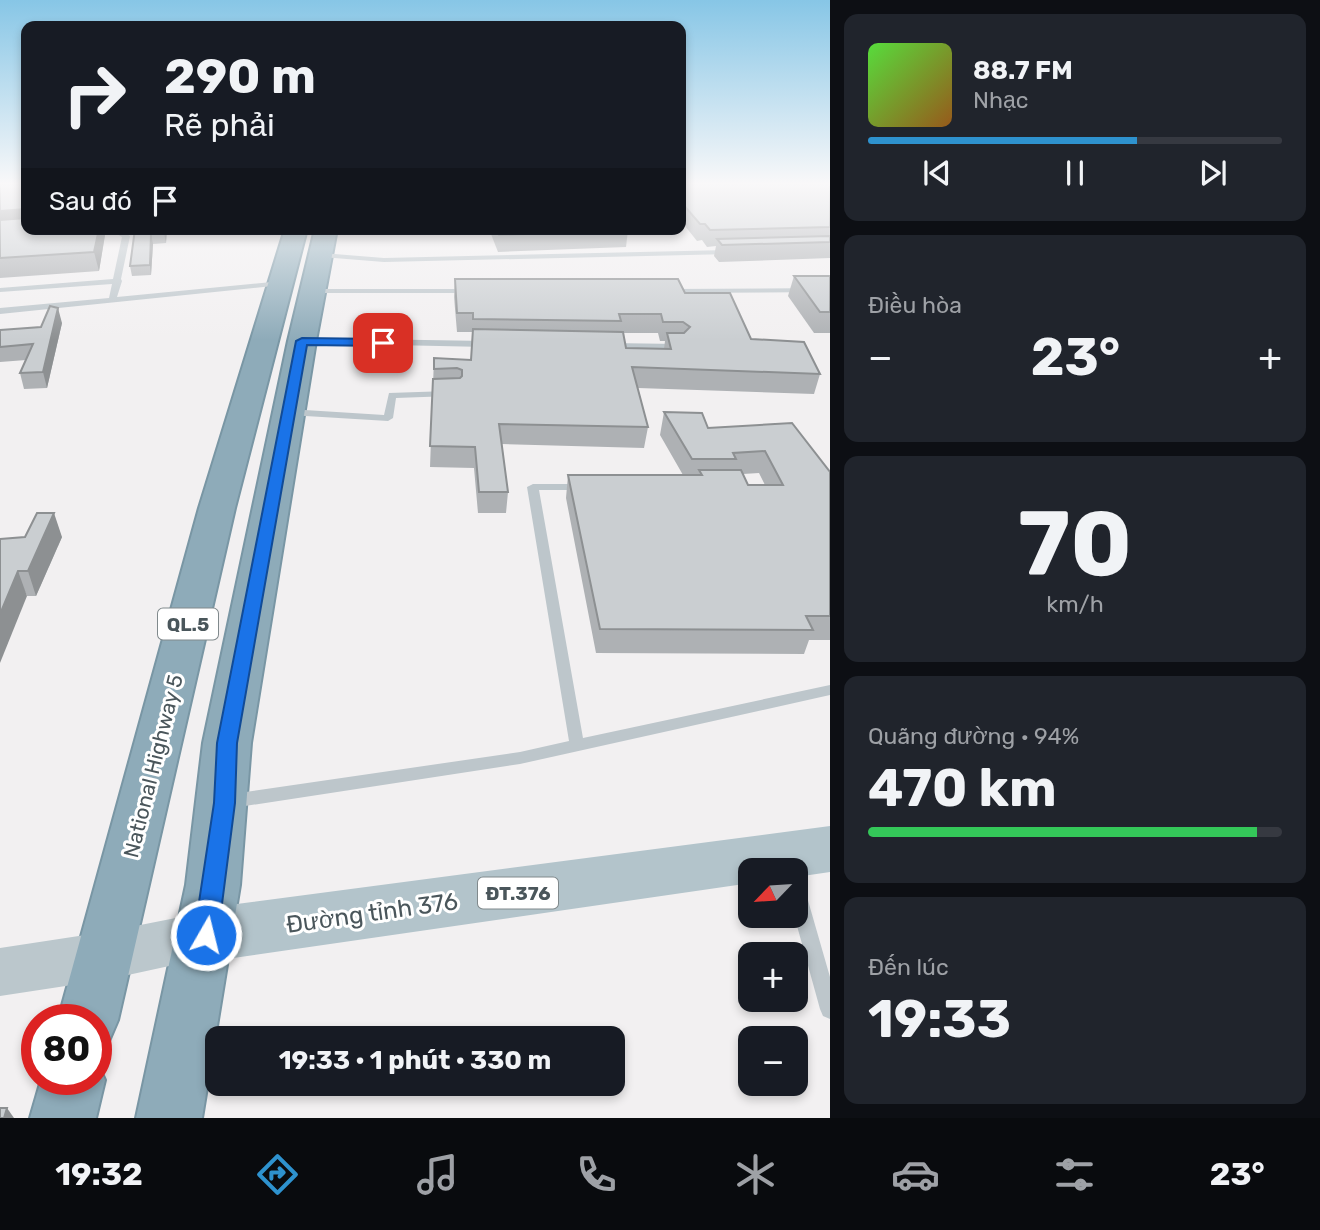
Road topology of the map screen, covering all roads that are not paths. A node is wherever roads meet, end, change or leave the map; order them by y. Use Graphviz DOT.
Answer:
graph roads {
  1 [pos="125,235"];
  2 [pos="734,251"];
  3 [pos="308,258"];
  4 [pos="118,281"];
  5 [pos="0,290"];
  6 [pos="830,290"];
  7 [pos="482,291"];
  8 [pos="663,291"];
  9 [pos="112,301"];
  10 [pos="0,311"];
  11 [pos="302,341"];
  12 [pos="498,345"];
  13 [pos="595,346"];
  14 [pos="679,348"];
  15 [pos="456,394"];
  16 [pos="289,412"];
  17 [pos="589,487"];
  18 [pos="830,690"];
  19 [pos="577,745"];
  20 [pos="224,803"];
  21 [pos="738,874"];
  22 [pos="808,901"];
  23 [pos="206,935"];
  24 [pos="105,956"];
  25 [pos="0,972"];
  26 [pos="93,1004"];
  27 [pos="830,1009"];
  28 [pos="69,1095"];
  29 [pos="63,1118"];
  30 [pos="169,1118"];
  1 -- 4 [label="lane"];
  2 -- 3 [label="lane"];
  3 -- 7 [label="lane"];
  3 -- 9 [label="lane"];
  3 -- 11 [label="highway, QL.5"];
  3 -- 24 [label="highway, National Highway 5 / QL.5"];
  4 -- 5 [label="lane"];
  4 -- 9 [label="lane"];
  6 -- 8 [label="lane"];
  9 -- 10 [label="lane"];
  11 -- 12 [label="lane"];
  11 -- 16 [label="highway, QL.5"];
  13 -- 14 [label="lane"];
  15 -- 16 [label="lane"];
  16 -- 20 [label="highway, QL.5"];
  17 -- 19 [label="lane"];
  18 -- 19 [label="lane"];
  19 -- 20 [label="lane"];
  20 -- 23 [label="highway, QL.5"];
  21 -- 23 [label="main road, Đường tỉnh 376 / ĐT.376"];
  22 -- 27 [label="lane"];
  23 -- 24 [label="main road"];
  23 -- 30 [label="highway, QL.5"];
  24 -- 25 [label="main road"];
  24 -- 26 [label="highway, National Highway 5 / QL.5"];
  28 -- 29 [label="highway"];
}
